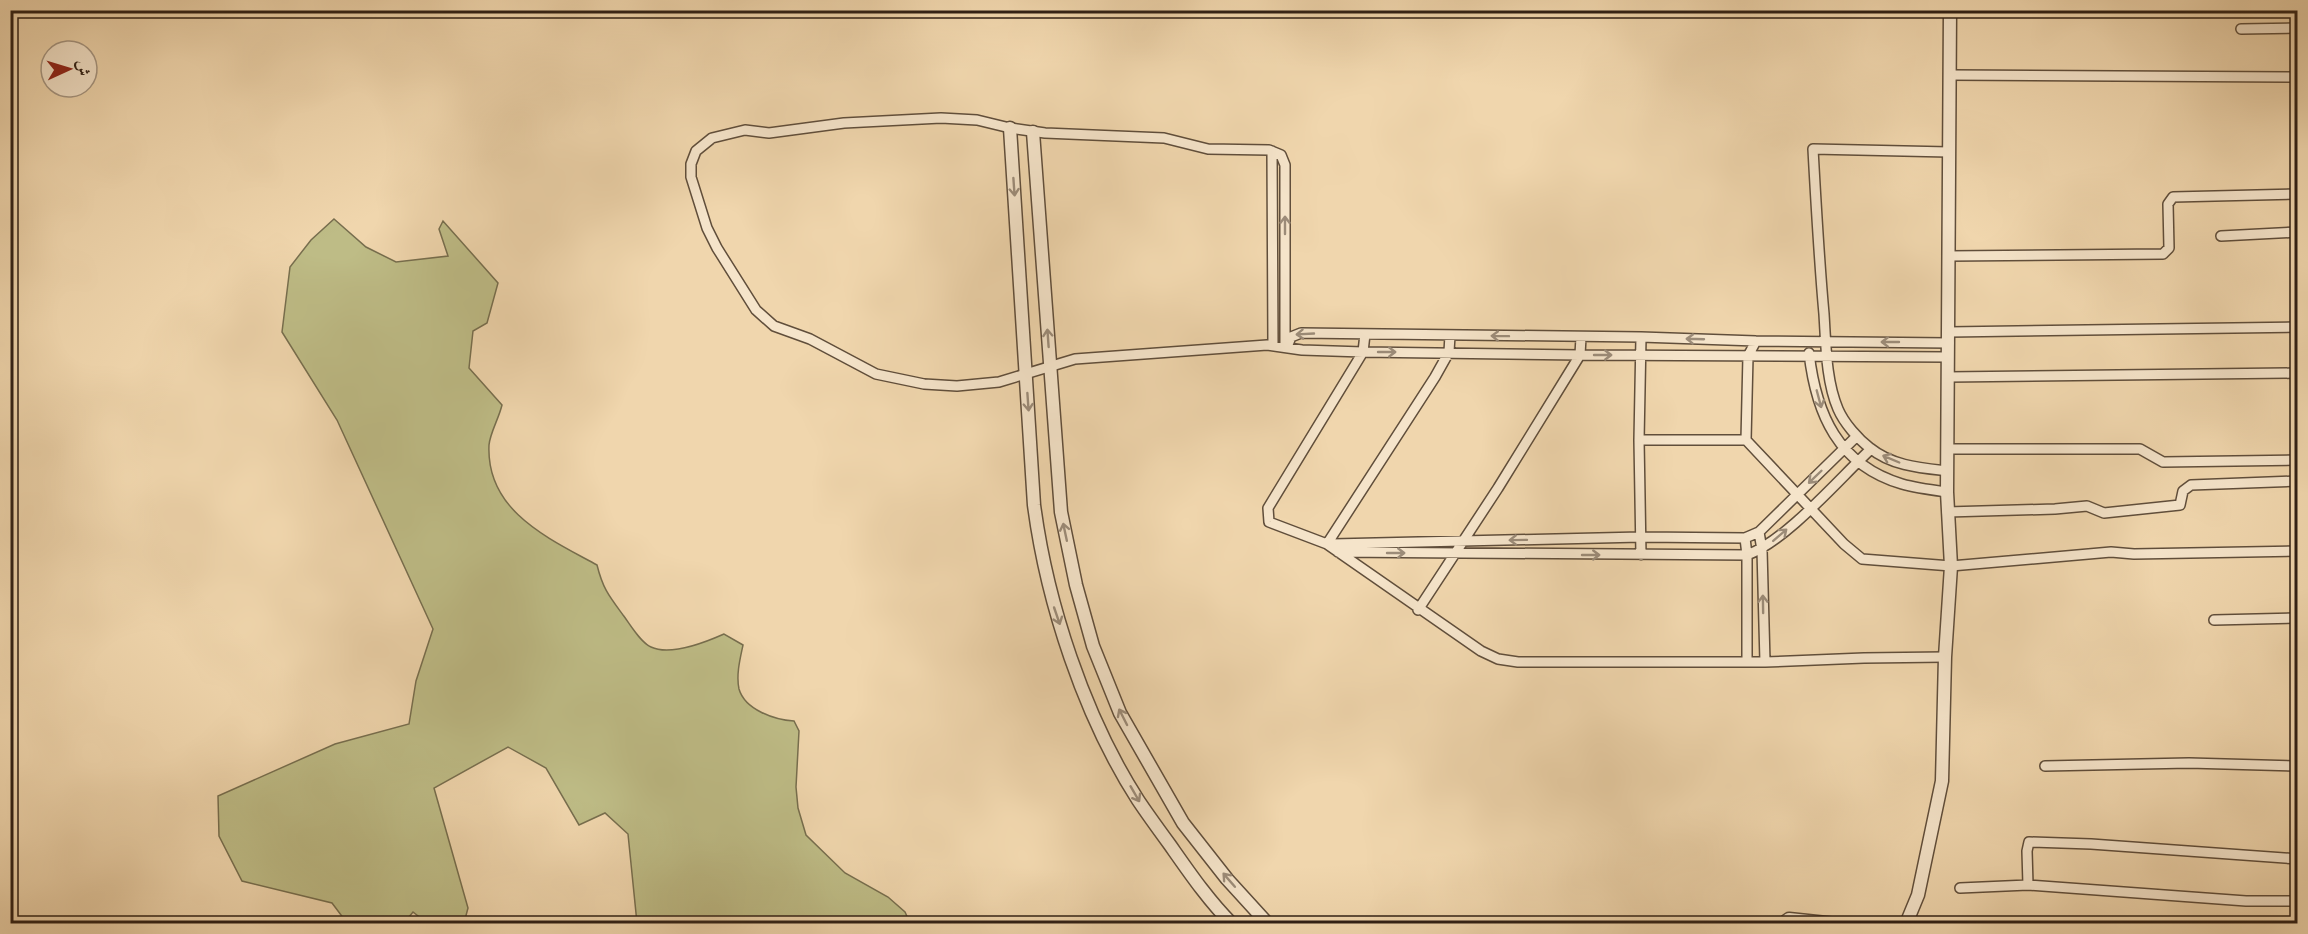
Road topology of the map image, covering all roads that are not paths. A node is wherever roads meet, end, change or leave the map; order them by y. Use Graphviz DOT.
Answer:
graph roads {
  1 [pos="1950,10"];
  2 [pos="2298,28"];
  3 [pos="2241,29"];
  4 [pos="1950,75"];
  5 [pos="2298,77"];
  6 [pos="1010,129"];
  7 [pos="1033,132"];
  8 [pos="1272,151"];
  9 [pos="1949,152"];
  10 [pos="2298,194"];
  11 [pos="2298,232"];
  12 [pos="2221,236"];
  13 [pos="1949,256"];
  14 [pos="1272,258"];
  15 [pos="1285,259"];
  16 [pos="2298,327"];
  17 [pos="1365,334"];
  18 [pos="1450,335"];
  19 [pos="1641,336"];
  20 [pos="1581,337"];
  21 [pos="1949,337"];
  22 [pos="1756,341"];
  23 [pos="1808,341"];
  24 [pos="1826,342"];
  25 [pos="1273,345"];
  26 [pos="1286,347"];
  27 [pos="1363,352"];
  28 [pos="1449,352"];
  29 [pos="1580,355"];
  30 [pos="1640,356"];
  31 [pos="1748,356"];
  32 [pos="1827,356"];
  33 [pos="1810,357"];
  34 [pos="1948,357"];
  35 [pos="1050,365"];
  36 [pos="2298,373"];
  37 [pos="1026,374"];
  38 [pos="1948,377"];
  39 [pos="1857,436"];
  40 [pos="1639,440"];
  41 [pos="1746,440"];
  42 [pos="1844,449"];
  43 [pos="1871,449"];
  44 [pos="1948,449"];
  45 [pos="2298,460"];
  46 [pos="1857,462"];
  47 [pos="1948,471"];
  48 [pos="2298,481"];
  49 [pos="1947,492"];
  50 [pos="1798,494"];
  51 [pos="1811,508"];
  52 [pos="1947,512"];
  53 [pos="1759,532"];
  54 [pos="1641,537"];
  55 [pos="1745,538"];
  56 [pos="1463,541"];
  57 [pos="1327,544"];
  58 [pos="1338,548"];
  59 [pos="1762,550"];
  60 [pos="2298,551"];
  61 [pos="1455,553"];
  62 [pos="1641,555"];
  63 [pos="1748,555"];
  64 [pos="1951,566"];
  65 [pos="1418,610"];
  66 [pos="2298,618"];
  67 [pos="2214,620"];
  68 [pos="1945,657"];
  69 [pos="1746,662"];
  70 [pos="1765,662"];
  71 [pos="2045,766"];
  72 [pos="2298,766"];
  73 [pos="2298,859"];
  74 [pos="2028,885"];
  75 [pos="1960,888"];
  76 [pos="2298,901"];
  77 [pos="1232,924"];
  78 [pos="1269,924"];
  79 [pos="1782,924"];
  80 [pos="1836,924"];
  81 [pos="1906,924"];
  1 -- 4 [label="street"];
  2 -- 3 [label="street"];
  4 -- 5 [label="street"];
  4 -- 9 [label="street"];
  6 -- 7 [label="street"];
  6 -- 37 [label="street, one-way"];
  6 -- 37 [label="street"];
  7 -- 8 [label="street"];
  35 -- 7 [label="street, one-way"];
  8 -- 14 [label="street"];
  15 -- 8 [label="street, one-way"];
  9 -- 13 [label="street"];
  9 -- 24 [label="street"];
  10 -- 13 [label="street"];
  11 -- 12 [label="street"];
  13 -- 21 [label="street"];
  14 -- 15 [label="street"];
  14 -- 25 [label="street"];
  15 -- 26 [label="street"];
  16 -- 21 [label="street"];
  17 -- 18 [label="street"];
  17 -- 26 [label="street, one-way"];
  17 -- 27 [label="street"];
  20 -- 18 [label="street, one-way"];
  18 -- 28 [label="street"];
  19 -- 20 [label="street"];
  22 -- 19 [label="street, one-way"];
  19 -- 30 [label="street"];
  20 -- 29 [label="street"];
  21 -- 24 [label="street, one-way"];
  21 -- 34 [label="street"];
  22 -- 23 [label="street"];
  22 -- 31 [label="street"];
  23 -- 24 [label="street"];
  23 -- 33 [label="street"];
  24 -- 32 [label="street"];
  25 -- 26 [label="street"];
  25 -- 35 [label="street"];
  26 -- 27 [label="street"];
  27 -- 28 [label="street, one-way"];
  27 -- 57 [label="street"];
  28 -- 29 [label="street"];
  28 -- 57 [label="street"];
  29 -- 30 [label="street, one-way"];
  29 -- 56 [label="street"];
  30 -- 31 [label="street"];
  30 -- 40 [label="street"];
  31 -- 33 [label="street"];
  31 -- 41 [label="street"];
  32 -- 33 [label="street"];
  32 -- 34 [label="street"];
  32 -- 39 [label="street"];
  33 -- 42 [label="street, one-way"];
  34 -- 38 [label="street"];
  35 -- 37 [label="street"];
  78 -- 35 [label="street, one-way"];
  36 -- 38 [label="street"];
  37 -- 77 [label="street, one-way"];
  38 -- 44 [label="street"];
  39 -- 42 [label="street"];
  39 -- 43 [label="street"];
  40 -- 41 [label="street"];
  40 -- 54 [label="street"];
  41 -- 50 [label="street"];
  42 -- 46 [label="street"];
  42 -- 50 [label="street, one-way"];
  43 -- 46 [label="street"];
  47 -- 43 [label="street, one-way"];
  44 -- 45 [label="street"];
  44 -- 47 [label="street"];
  46 -- 49 [label="street"];
  46 -- 51 [label="street"];
  47 -- 49 [label="street"];
  48 -- 52 [label="street"];
  49 -- 52 [label="street"];
  50 -- 51 [label="street"];
  50 -- 53 [label="street"];
  59 -- 51 [label="street, one-way"];
  51 -- 64 [label="street"];
  52 -- 64 [label="street"];
  53 -- 55 [label="street"];
  53 -- 59 [label="street"];
  54 -- 55 [label="street"];
  54 -- 56 [label="street, one-way"];
  54 -- 62 [label="street"];
  55 -- 63 [label="street"];
  56 -- 58 [label="street"];
  56 -- 61 [label="street"];
  57 -- 58 [label="street"];
  58 -- 61 [label="street, one-way"];
  58 -- 65 [label="street"];
  59 -- 63 [label="street"];
  70 -- 59 [label="street, one-way"];
  60 -- 64 [label="street"];
  61 -- 62 [label="street, one-way"];
  61 -- 65 [label="street"];
  62 -- 63 [label="street"];
  63 -- 69 [label="street"];
  64 -- 68 [label="street"];
  65 -- 69 [label="street"];
  66 -- 67 [label="street"];
  68 -- 70 [label="street"];
  68 -- 81 [label="street"];
  69 -- 70 [label="street"];
  71 -- 72 [label="street"];
  73 -- 74 [label="street"];
  74 -- 75 [label="street"];
  74 -- 76 [label="street"];
  79 -- 80 [label="street"];
}
